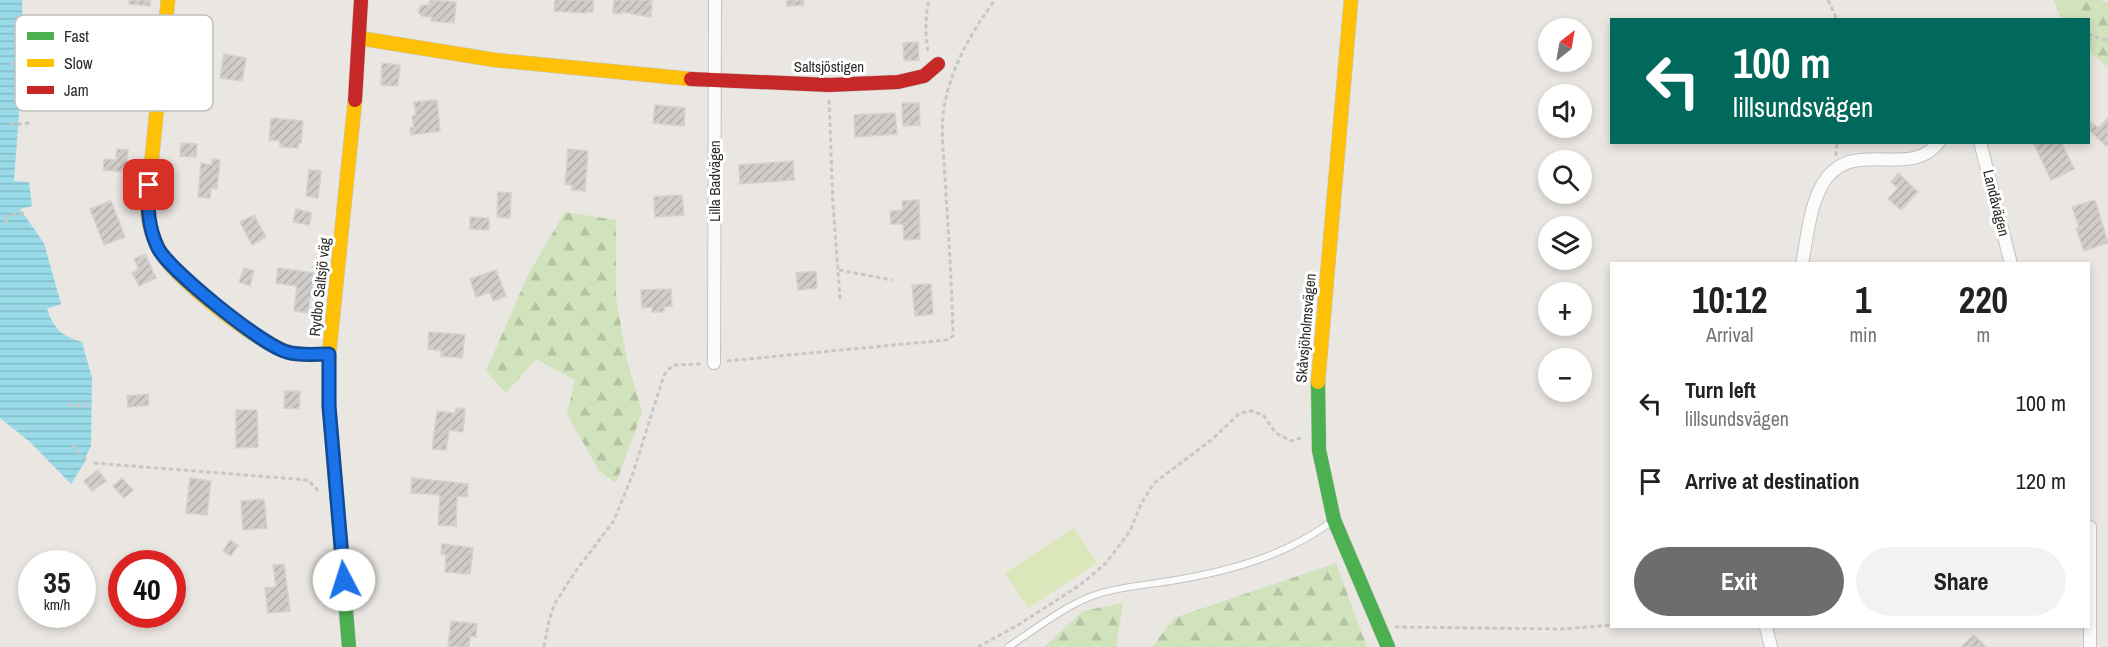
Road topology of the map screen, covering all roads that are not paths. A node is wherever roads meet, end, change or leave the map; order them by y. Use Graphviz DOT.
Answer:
graph roads {
  1 [pos="168,0"];
  2 [pos="361,0"];
  3 [pos="716,0"];
  4 [pos="1351,0"];
  5 [pos="166,15"];
  6 [pos="359,38"];
  7 [pos="935,67"];
  8 [pos="715,80"];
  9 [pos="157,111"];
  10 [pos="1938,144"];
  11 [pos="1981,144"];
  12 [pos="1802,262"];
  13 [pos="2010,262"];
  14 [pos="329,354"];
  15 [pos="714,363"];
  16 [pos="1334,520"];
  17 [pos="2090,527"];
  18 [pos="1766,628"];
  19 [pos="349,647"];
  20 [pos="1008,647"];
  21 [pos="1388,647"];
  22 [pos="1771,647"];
  23 [pos="2090,647"];
  1 -- 5 [label="street"];
  2 -- 6 [label="street, Rydbo Saltsjö väg"];
  3 -- 8 [label="street, Lilla Badvägen"];
  4 -- 16 [label="street, Skåvsjöholmsvägen"];
  6 -- 8 [label="street"];
  6 -- 14 [label="street, Rydbo Saltsjö väg"];
  7 -- 8 [label="street, Saltsjöstigen"];
  8 -- 15 [label="street, Lilla Badvägen"];
  9 -- 14 [label="street"];
  10 -- 12 [label="street"];
  11 -- 13 [label="street, Landåvägen"];
  14 -- 19 [label="street, Rydbo Saltsjö väg"];
  16 -- 20 [label="lane"];
  16 -- 21 [label="street, Skåvsjöholmsvägen"];
  17 -- 23 [label="street"];
  18 -- 22 [label="street"];
}
